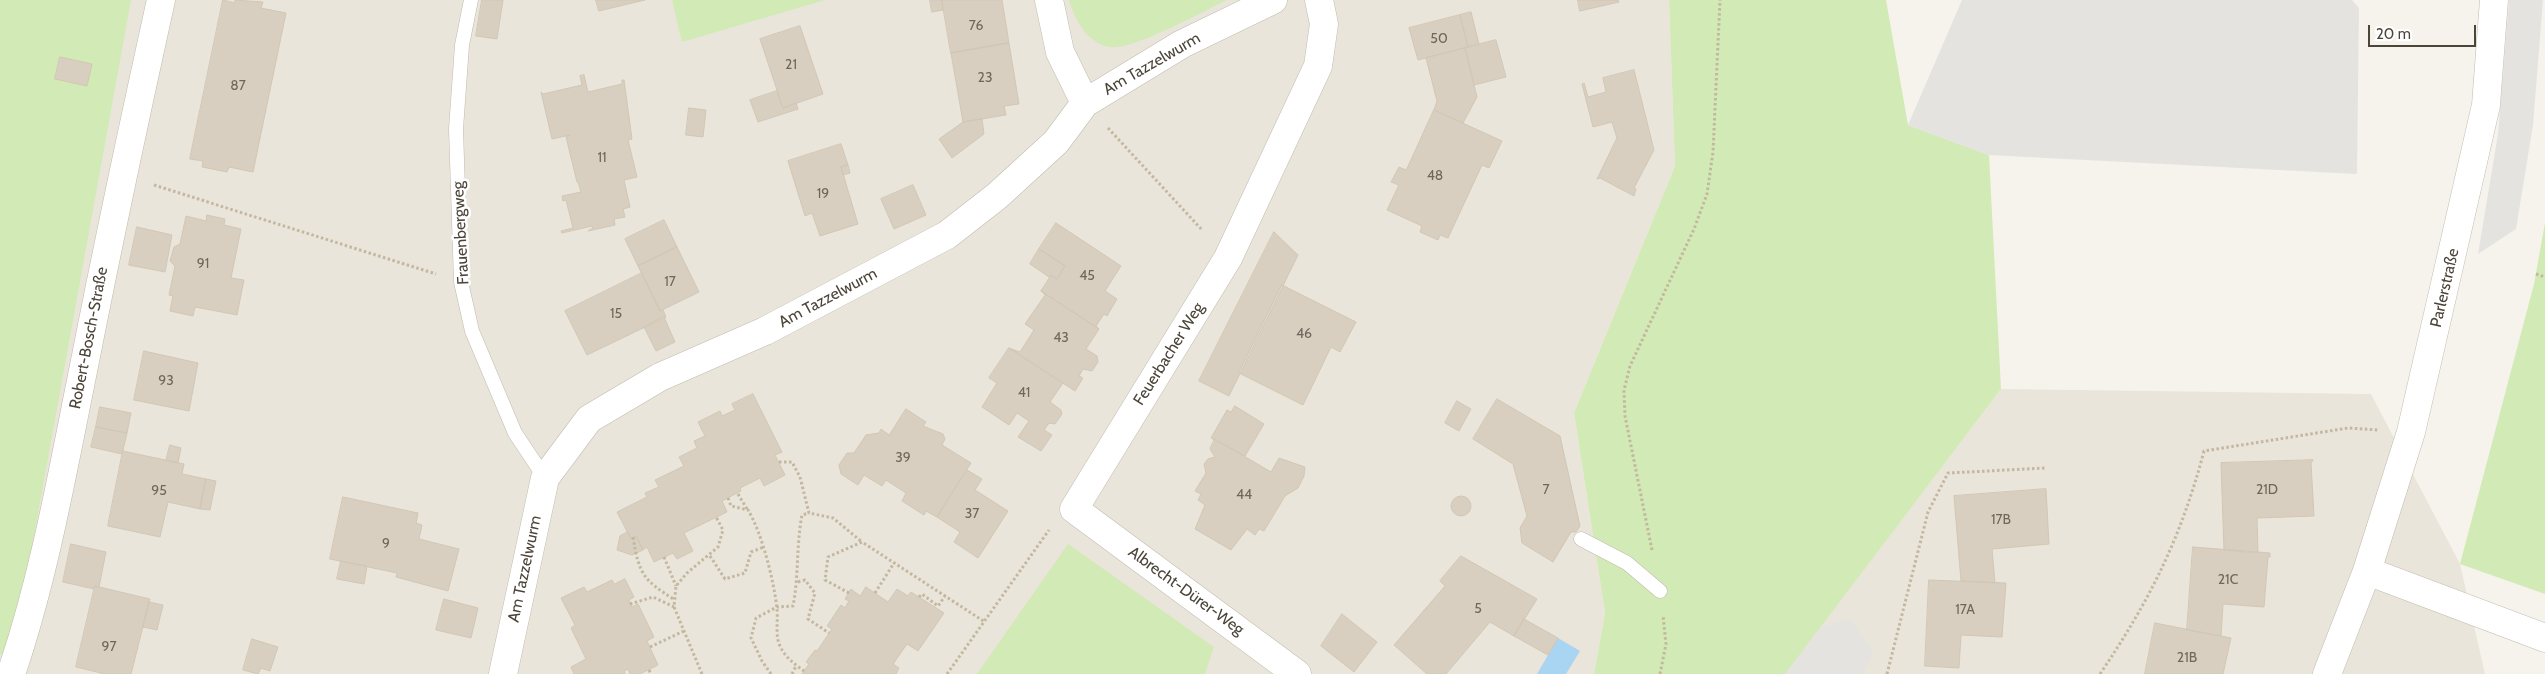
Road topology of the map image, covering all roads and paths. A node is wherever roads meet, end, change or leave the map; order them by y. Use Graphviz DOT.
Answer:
graph roads {
  1 [pos="160,0"];
  2 [pos="471,0"];
  3 [pos="1049,0"];
  4 [pos="1273,0"];
  5 [pos="1319,0"];
  6 [pos="1720,0"];
  7 [pos="2494,0"];
  8 [pos="1085,103"];
  9 [pos="122,175"];
  10 [pos="1228,258"];
  11 [pos="2536,274"];
  12 [pos="2545,278"];
  13 [pos="462,282"];
  14 [pos="2411,432"];
  15 [pos="779,462"];
  16 [pos="2046,468"];
  17 [pos="545,478"];
  18 [pos="738,494"];
  19 [pos="728,498"];
  20 [pos="1074,509"];
  21 [pos="748,510"];
  22 [pos="809,513"];
  23 [pos="716,517"];
  24 [pos="634,537"];
  25 [pos="1581,539"];
  26 [pos="862,542"];
  27 [pos="764,547"];
  28 [pos="710,556"];
  29 [pos="664,557"];
  30 [pos="894,563"];
  31 [pos="2367,571"];
  32 [pos="798,582"];
  33 [pos="676,586"];
  34 [pos="1660,590"];
  35 [pos="849,593"];
  36 [pos="875,593"];
  37 [pos="946,596"];
  38 [pos="919,597"];
  39 [pos="675,600"];
  40 [pos="630,604"];
  41 [pos="674,607"];
  42 [pos="777,608"];
  43 [pos="985,622"];
  44 [pos="684,631"];
  45 [pos="830,633"];
  46 [pos="2545,638"];
  47 [pos="650,648"];
  48 [pos="796,666"];
  49 [pos="804,671"];
  50 [pos="11,674"];
  51 [pos="503,674"];
  52 [pos="702,674"];
  53 [pos="771,674"];
  54 [pos="792,674"];
  55 [pos="947,674"];
  56 [pos="1298,674"];
  57 [pos="1660,674"];
  58 [pos="1887,674"];
  59 [pos="2100,674"];
  60 [pos="2327,674"];
  1 -- 9 [label="street, Robert-Bosch-Straße"];
  2 -- 13 [label="lane, Frauenbergweg"];
  3 -- 8 [label="street"];
  4 -- 8 [label="street, Am Tazzelwurm"];
  5 -- 10 [label="street, Feuerbacher Weg"];
  6 -- 34 [label="path"];
  7 -- 14 [label="street, Parlerstraße"];
  8 -- 10 [label="path"];
  8 -- 17 [label="street, Am Tazzelwurm"];
  9 -- 13 [label="path"];
  9 -- 50 [label="street, Robert-Bosch-Straße"];
  10 -- 20 [label="street, Feuerbacher Weg"];
  11 -- 12 [label="path"];
  13 -- 17 [label="lane, Frauenbergweg"];
  14 -- 31 [label="street, Parlerstraße"];
  14 -- 59 [label="path"];
  15 -- 22 [label="path"];
  16 -- 58 [label="path"];
  17 -- 51 [label="street, Am Tazzelwurm"];
  18 -- 21 [label="path"];
  19 -- 21 [label="path"];
  20 -- 43 [label="path"];
  20 -- 56 [label="street, Albrecht-Dürer-Weg"];
  21 -- 27 [label="path"];
  22 -- 26 [label="path"];
  22 -- 32 [label="path"];
  23 -- 28 [label="path"];
  24 -- 39 [label="path"];
  25 -- 34 [label="lane"];
  26 -- 30 [label="path"];
  26 -- 35 [label="path"];
  27 -- 28 [label="path"];
  27 -- 42 [label="path"];
  28 -- 33 [label="path"];
  29 -- 33 [label="path"];
  30 -- 36 [label="path"];
  30 -- 37 [label="path"];
  31 -- 46 [label="street"];
  31 -- 60 [label="street, Parlerstraße"];
  32 -- 42 [label="path"];
  32 -- 45 [label="path"];
  33 -- 39 [label="path"];
  34 -- 57 [label="path"];
  37 -- 38 [label="path"];
  37 -- 43 [label="path"];
  39 -- 41 [label="path"];
  40 -- 41 [label="path"];
  41 -- 44 [label="path"];
  42 -- 48 [label="path"];
  42 -- 53 [label="path"];
  43 -- 55 [label="path"];
  44 -- 47 [label="path"];
  44 -- 52 [label="path"];
  48 -- 49 [label="path"];
  48 -- 54 [label="path"];
}
